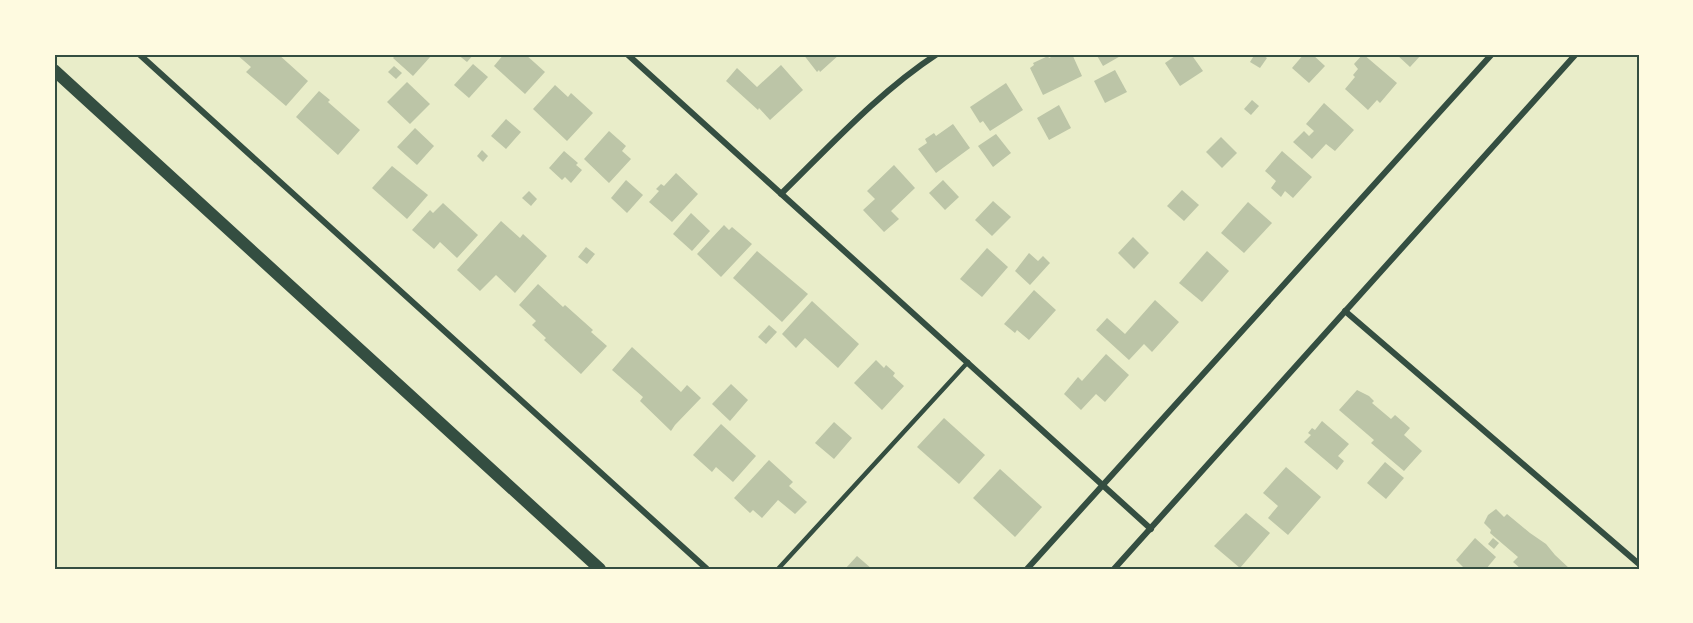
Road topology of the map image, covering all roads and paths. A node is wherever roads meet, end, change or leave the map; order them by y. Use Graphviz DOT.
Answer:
graph roads {
  1 [pos="139,54"];
  2 [pos="627,54"];
  3 [pos="937,54"];
  4 [pos="1492,54"];
  5 [pos="1575,54"];
  6 [pos="54,70"];
  7 [pos="781,194"];
  8 [pos="1346,311"];
  9 [pos="968,362"];
  10 [pos="1102,485"];
  11 [pos="1150,529"];
  12 [pos="1639,564"];
  13 [pos="600,569"];
  14 [pos="707,569"];
  15 [pos="778,569"];
  16 [pos="1027,569"];
  17 [pos="1114,569"];
  1 -- 14 [label="street"];
  2 -- 7 [label="street"];
  3 -- 7 [label="street"];
  4 -- 10 [label="street"];
  5 -- 8 [label="street"];
  6 -- 13 [label="main road"];
  7 -- 9 [label="street"];
  8 -- 11 [label="street"];
  8 -- 12 [label="street"];
  9 -- 10 [label="street"];
  9 -- 15 [label="lane"];
  10 -- 11 [label="street"];
  10 -- 16 [label="street"];
  11 -- 17 [label="street"];
}
